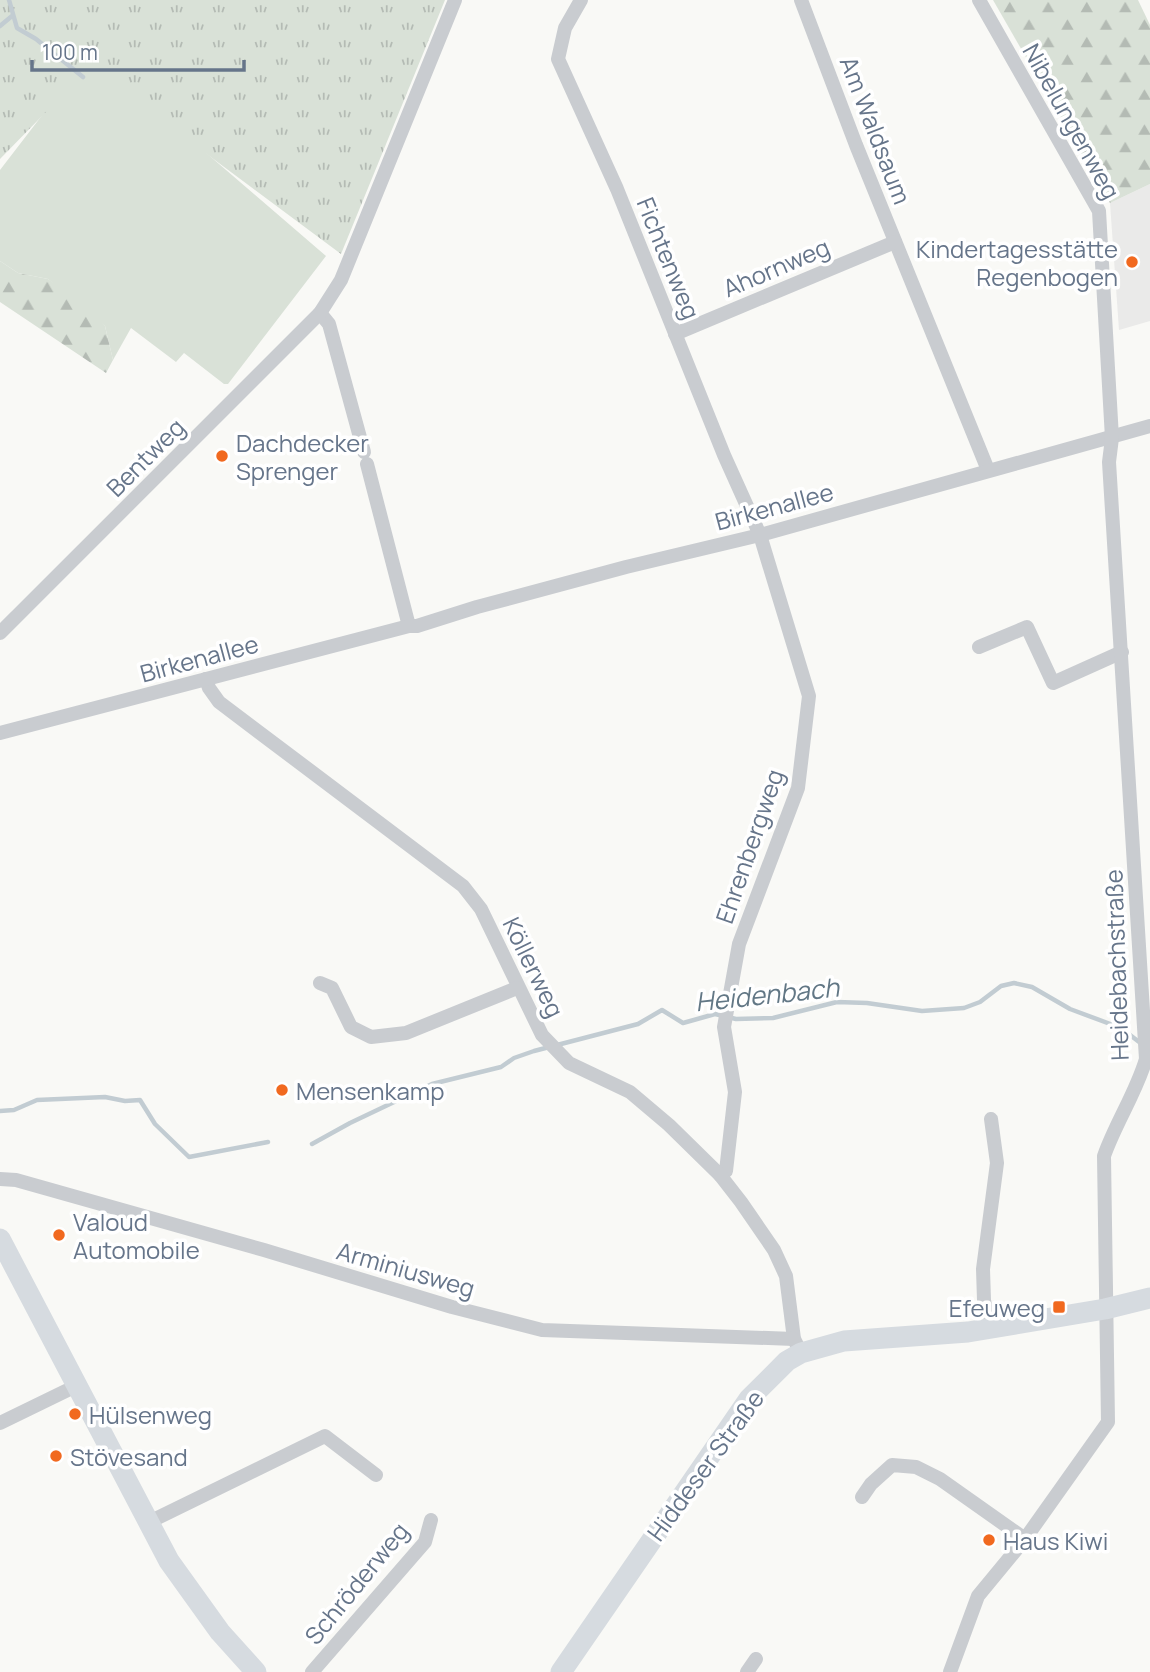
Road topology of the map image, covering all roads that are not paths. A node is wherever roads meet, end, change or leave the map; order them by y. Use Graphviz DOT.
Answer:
graph roads {
  1 [pos="455,0"];
  2 [pos="581,0"];
  3 [pos="801,0"];
  4 [pos="979,0"];
  5 [pos="895,242"];
  6 [pos="320,313"];
  7 [pos="675,334"];
  8 [pos="1150,426"];
  9 [pos="1112,438"];
  10 [pos="988,470"];
  11 [pos="760,535"];
  12 [pos="409,626"];
  13 [pos="0,633"];
  14 [pos="979,647"];
  15 [pos="1122,652"];
  16 [pos="206,679"];
  17 [pos="0,733"];
  18 [pos="320,983"];
  19 [pos="517,988"];
  20 [pos="991,1119"];
  21 [pos="720,1175"];
  22 [pos="0,1179"];
  23 [pos="1,1243"];
  24 [pos="1150,1298"];
  25 [pos="1105,1309"];
  26 [pos="989,1329"];
  27 [pos="798,1346"];
  28 [pos="76,1385"];
  29 [pos="0,1423"];
  30 [pos="376,1475"];
  31 [pos="862,1497"];
  32 [pos="431,1520"];
  33 [pos="147,1523"];
  34 [pos="1026,1539"];
  35 [pos="756,1659"];
  36 [pos="256,1672"];
  37 [pos="312,1672"];
  38 [pos="561,1672"];
  39 [pos="747,1672"];
  40 [pos="950,1672"];
  1 -- 6 [label="street, Bentweg"];
  2 -- 7 [label="street, Fichtenweg"];
  3 -- 5 [label="street, Am Waldsaum"];
  4 -- 9 [label="street, Nibelungenweg"];
  5 -- 7 [label="street, Ahornweg"];
  5 -- 10 [label="street, Am Waldsaum"];
  6 -- 12 [label="street"];
  6 -- 13 [label="street, Bentweg"];
  7 -- 11 [label="street, Fichtenweg"];
  8 -- 9 [label="street, Birkenallee"];
  9 -- 10 [label="street, Birkenallee"];
  9 -- 15 [label="street, Heidebachstraße"];
  10 -- 11 [label="street, Birkenallee"];
  11 -- 12 [label="street, Birkenallee"];
  11 -- 21 [label="street, Ehrenbergweg"];
  12 -- 16 [label="street, Birkenallee"];
  14 -- 15 [label="street"];
  15 -- 25 [label="street, Heidebachstraße"];
  16 -- 17 [label="street, Birkenallee"];
  16 -- 19 [label="street, Köllerweg"];
  18 -- 19 [label="street"];
  19 -- 21 [label="street, Köllerweg"];
  20 -- 26 [label="street"];
  21 -- 27 [label="street, Köllerweg"];
  22 -- 27 [label="street, Arminiusweg"];
  23 -- 28 [label="main road"];
  24 -- 25 [label="main road, Hiddeser Straße"];
  25 -- 26 [label="main road, Hiddeser Straße"];
  25 -- 34 [label="street, Heidebachstraße"];
  26 -- 27 [label="main road, Hiddeser Straße"];
  27 -- 38 [label="main road, Hiddeser Straße"];
  28 -- 29 [label="street"];
  28 -- 33 [label="main road"];
  30 -- 33 [label="street"];
  31 -- 34 [label="street"];
  32 -- 37 [label="street, Schröderweg"];
  33 -- 36 [label="main road"];
  34 -- 40 [label="street, Heidebachstraße"];
  35 -- 39 [label="street"];
}
